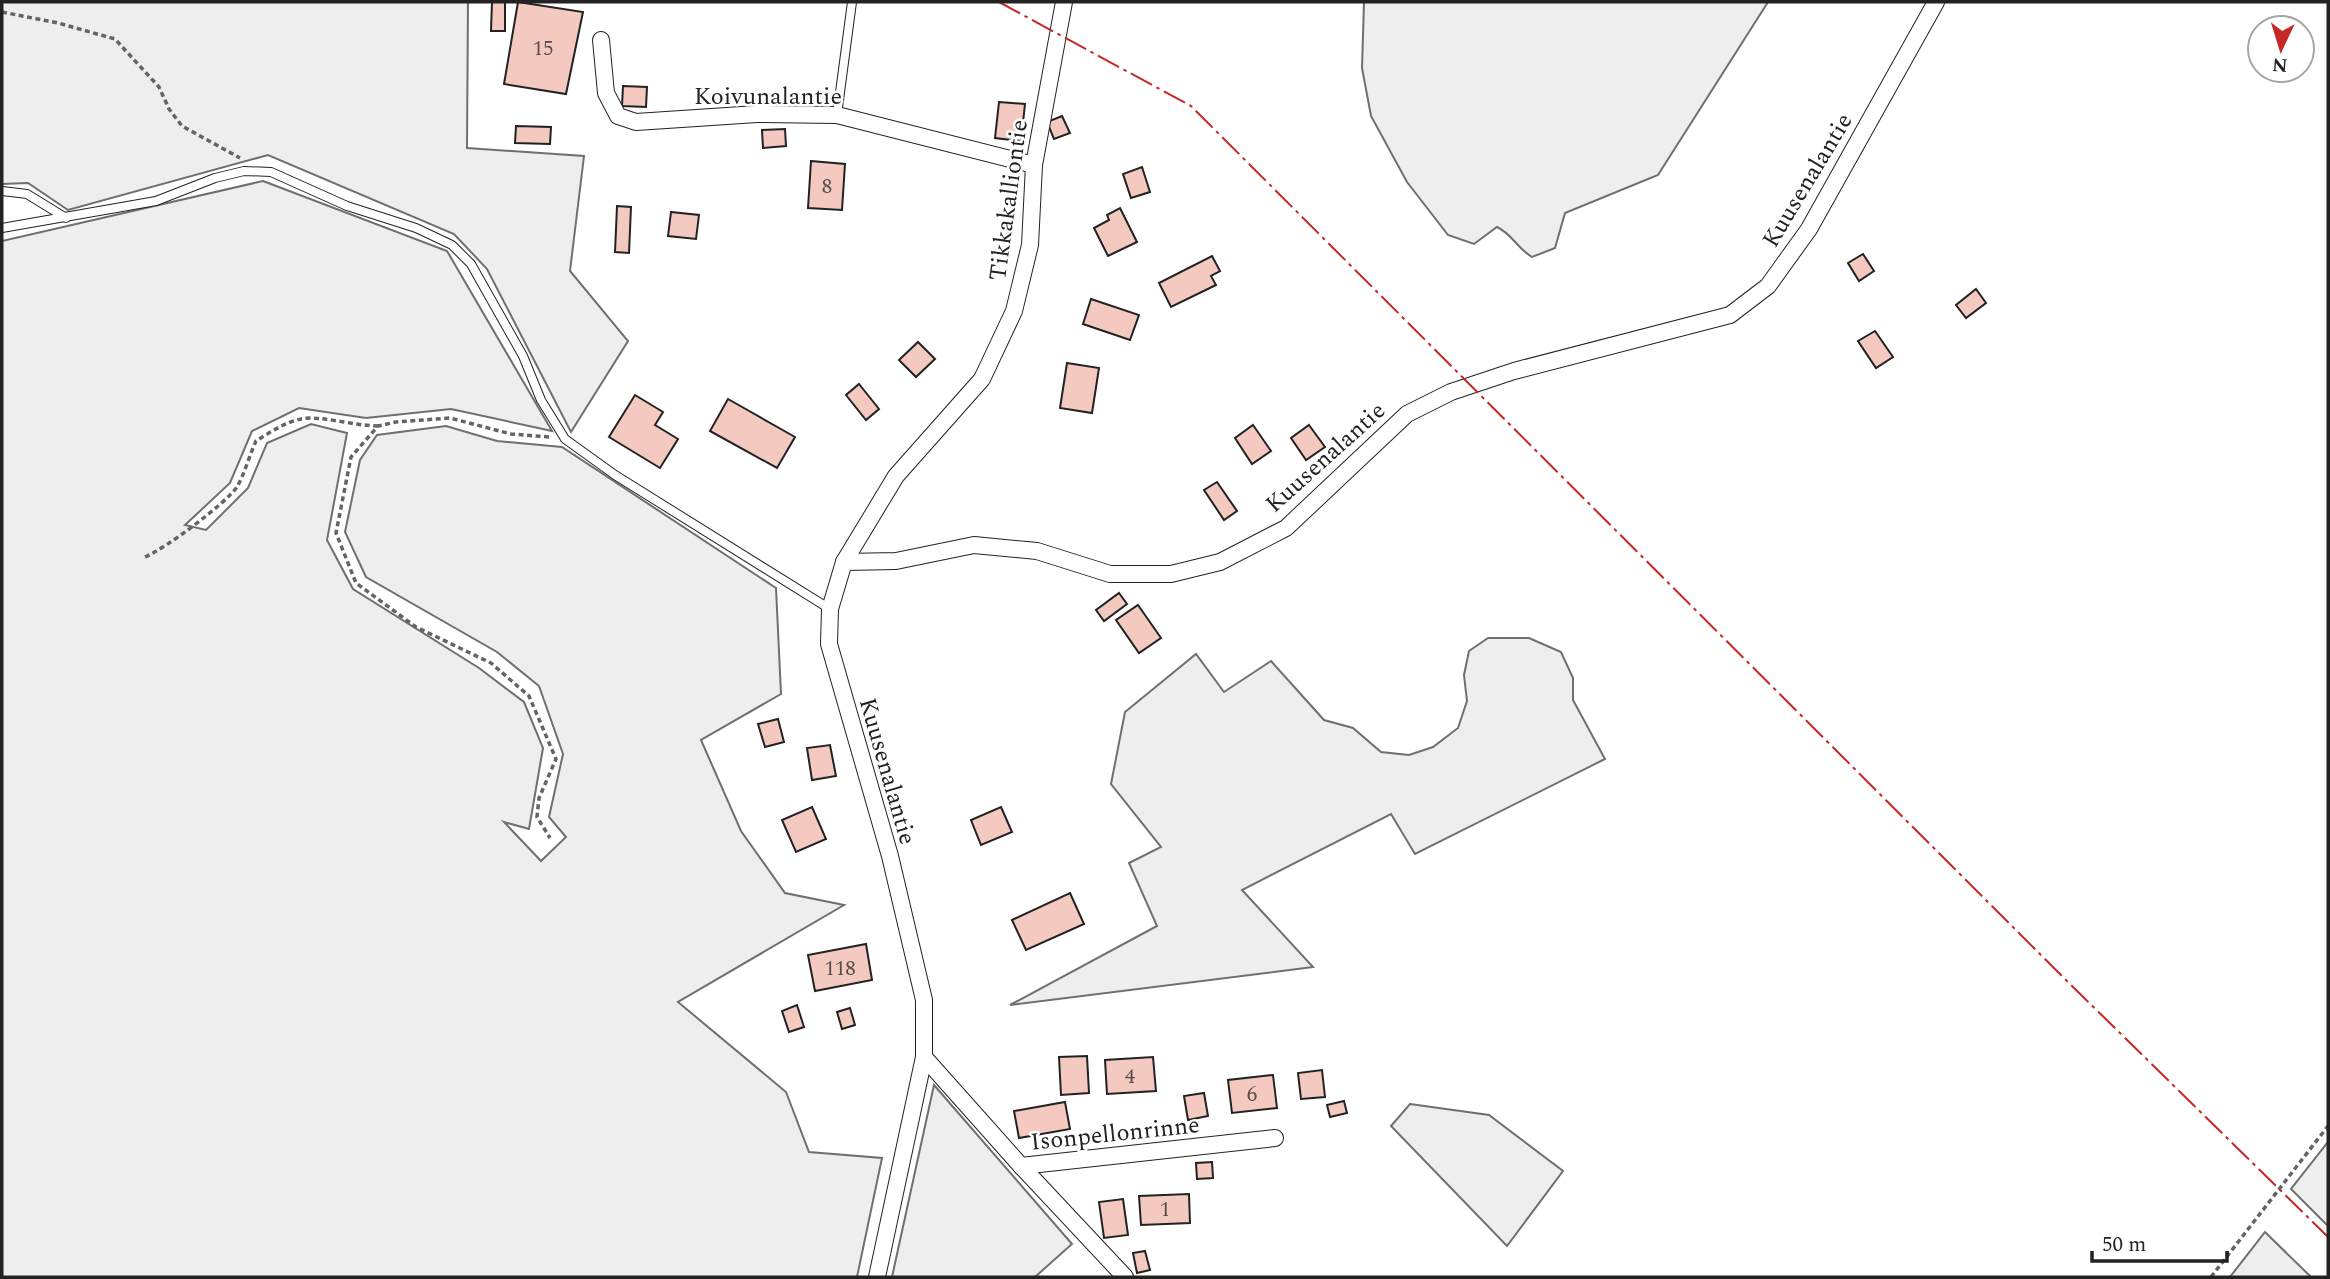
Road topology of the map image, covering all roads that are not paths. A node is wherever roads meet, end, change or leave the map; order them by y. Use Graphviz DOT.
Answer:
graph roads {
  1 [pos="852,2"];
  2 [pos="1064,2"];
  3 [pos="1936,2"];
  4 [pos="601,40"];
  5 [pos="837,115"];
  6 [pos="1034,165"];
  7 [pos="2,191"];
  8 [pos="66,218"];
  9 [pos="2,228"];
  10 [pos="844,562"];
  11 [pos="830,610"];
  12 [pos="924,1057"];
  13 [pos="1275,1138"];
  14 [pos="1021,1166"];
  15 [pos="877,1277"];
  16 [pos="1125,1277"];
  1 -- 5 [label="lane"];
  2 -- 6 [label="street, Tikkakalliontie"];
  3 -- 10 [label="street, Kuusenalantie"];
  4 -- 5 [label="street, Koivunalantie"];
  5 -- 6 [label="street, Koivunalantie"];
  6 -- 10 [label="street, Tikkakalliontie"];
  7 -- 8 [label="lane"];
  8 -- 9 [label="lane"];
  8 -- 11 [label="lane"];
  10 -- 11 [label="street, Kuusenalantie"];
  11 -- 12 [label="street, Kuusenalantie"];
  12 -- 14 [label="street, Isonpellonrinne"];
  12 -- 15 [label="street, Kuusenalantie"];
  13 -- 14 [label="street, Isonpellonrinne"];
  14 -- 16 [label="street"];
}
